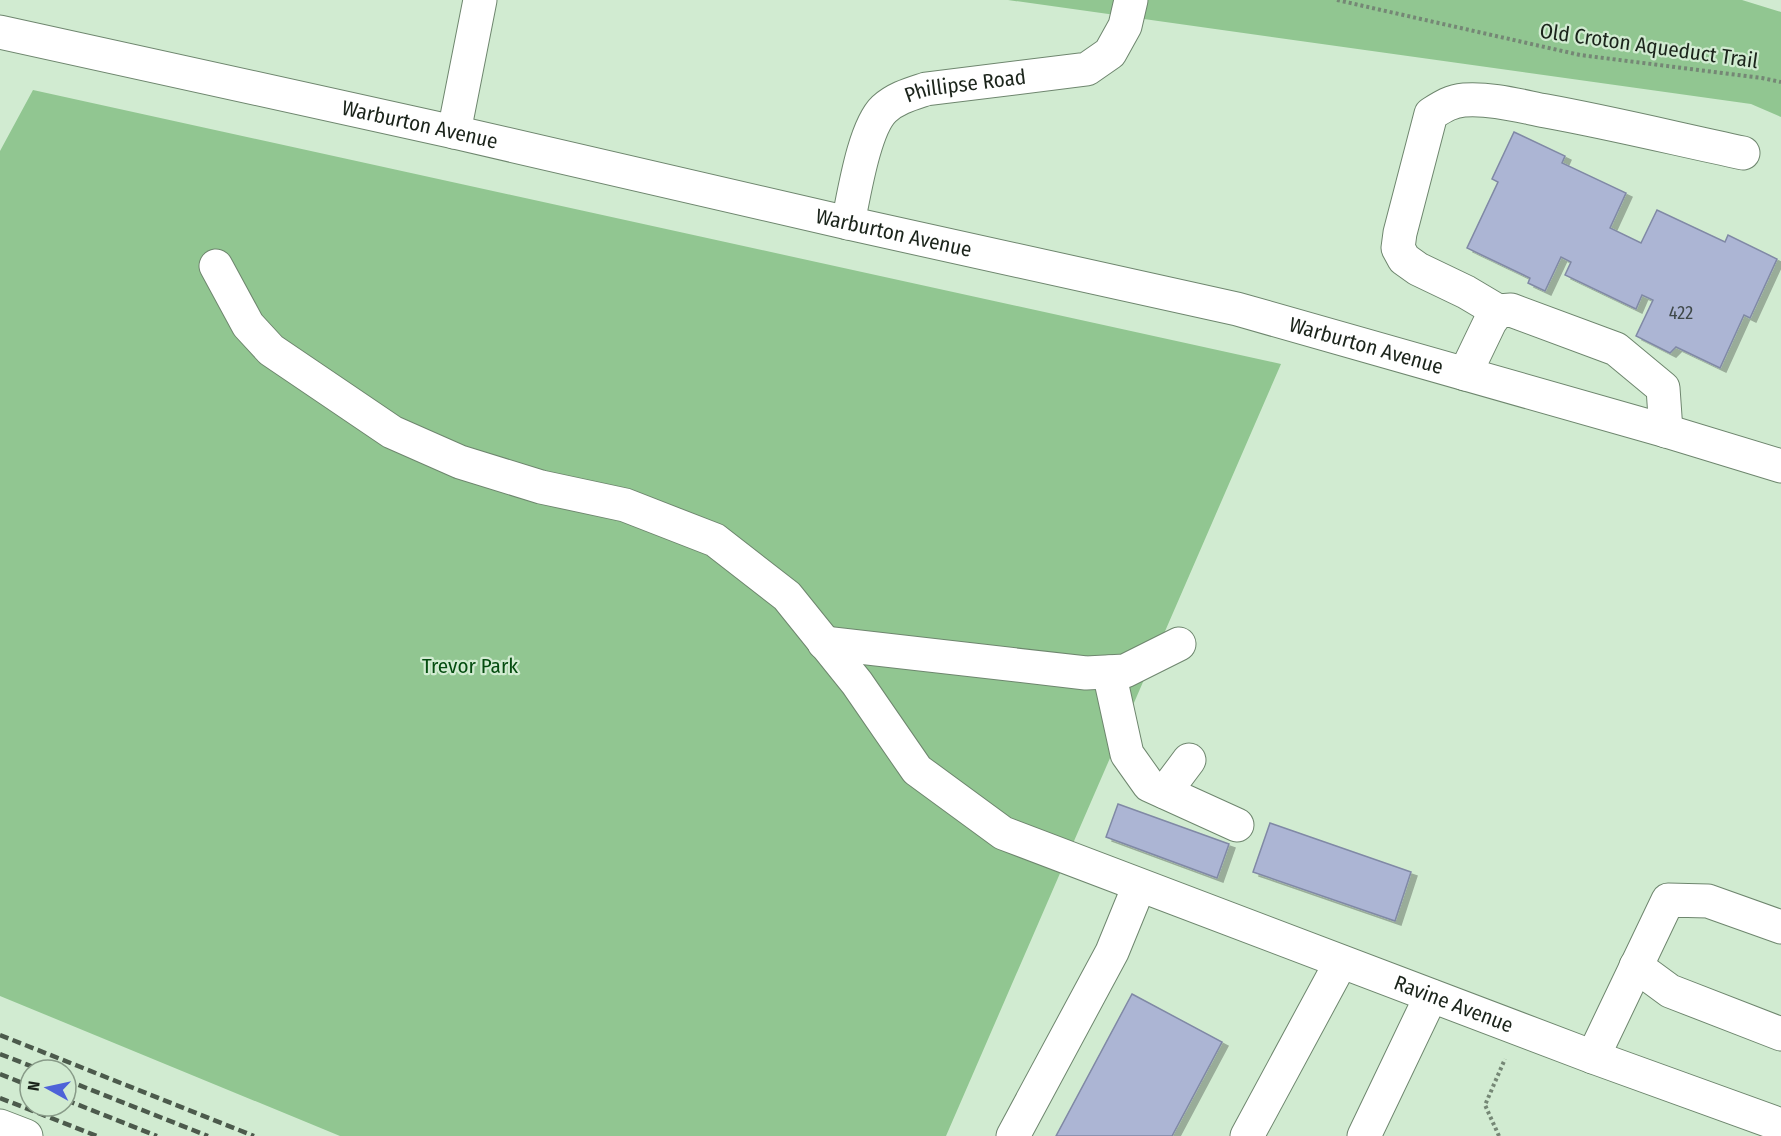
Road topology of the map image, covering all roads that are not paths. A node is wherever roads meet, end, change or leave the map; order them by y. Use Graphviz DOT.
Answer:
graph roads {
  1 [pos="480,0"];
  2 [pos="1131,0"];
  3 [pos="0,32"];
  4 [pos="454,132"];
  5 [pos="1743,153"];
  6 [pos="848,223"];
  7 [pos="216,266"];
  8 [pos="1498,311"];
  9 [pos="1465,374"];
  10 [pos="1666,431"];
  11 [pos="1781,466"];
  12 [pos="824,643"];
  13 [pos="1179,644"];
  14 [pos="1109,672"];
  15 [pos="1189,760"];
  16 [pos="1166,792"];
  17 [pos="1237,825"];
  18 [pos="1134,884"];
  19 [pos="1781,927"];
  20 [pos="1341,962"];
  21 [pos="1636,966"];
  22 [pos="1431,996"];
  23 [pos="1781,1034"];
  24 [pos="1593,1057"];
  25 [pos="1781,1125"];
  26 [pos="0,1126"];
  27 [pos="26,1136"];
  28 [pos="1013,1136"];
  29 [pos="1247,1136"];
  30 [pos="1364,1136"];
  1 -- 4 [label="street"];
  2 -- 6 [label="street, Phillipse Road"];
  3 -- 4 [label="street, Warburton Avenue"];
  4 -- 6 [label="street, Warburton Avenue"];
  5 -- 8 [label="street"];
  6 -- 9 [label="street, Warburton Avenue"];
  7 -- 12 [label="street, Ravine Avenue"];
  8 -- 9 [label="street"];
  8 -- 10 [label="street"];
  9 -- 10 [label="street, Warburton Avenue"];
  10 -- 11 [label="street, Warburton Avenue"];
  12 -- 14 [label="street"];
  12 -- 18 [label="street, Ravine Avenue"];
  13 -- 14 [label="street"];
  14 -- 16 [label="street"];
  15 -- 16 [label="street"];
  16 -- 17 [label="street"];
  18 -- 20 [label="street, Ravine Avenue"];
  18 -- 28 [label="street"];
  19 -- 21 [label="street"];
  20 -- 22 [label="street, Ravine Avenue"];
  20 -- 29 [label="street"];
  21 -- 23 [label="street"];
  21 -- 24 [label="street"];
  22 -- 24 [label="street, Ravine Avenue"];
  22 -- 30 [label="street"];
  24 -- 25 [label="street, Ravine Avenue"];
  26 -- 27 [label="street"];
}
